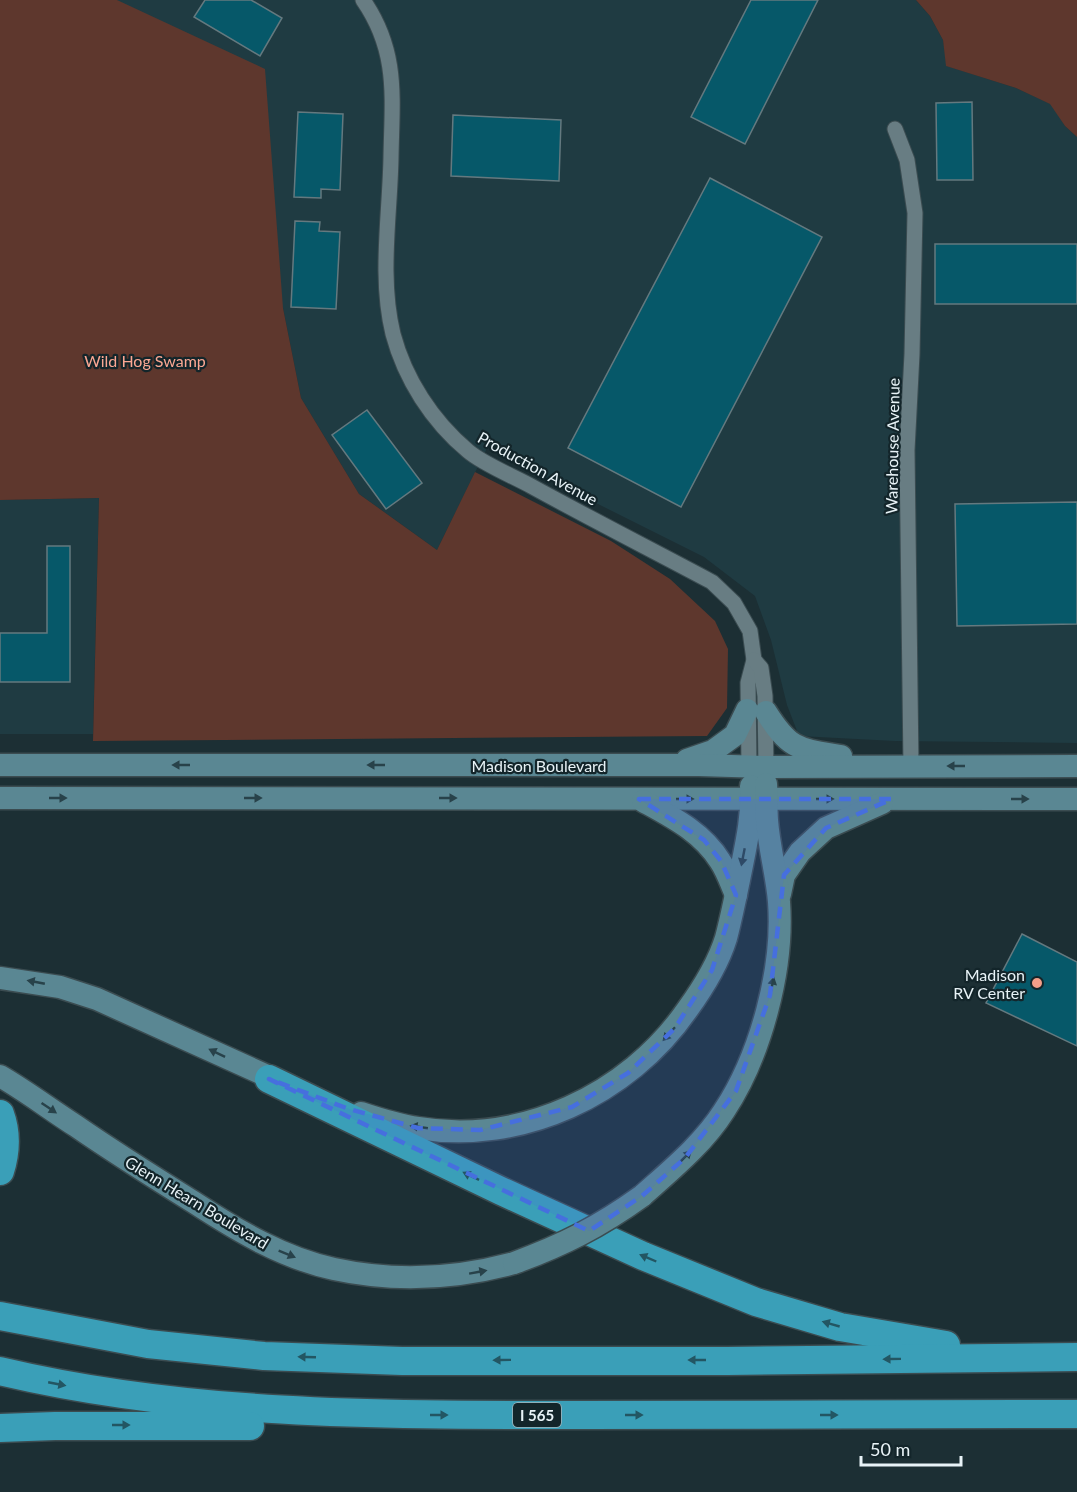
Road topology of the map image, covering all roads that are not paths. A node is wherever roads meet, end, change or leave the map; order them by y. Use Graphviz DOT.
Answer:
graph roads {
  1 [pos="363,0"];
  2 [pos="895,129"];
  3 [pos="757,711"];
  4 [pos="0,765"];
  5 [pos="672,765"];
  6 [pos="911,766"];
  7 [pos="1077,766"];
  8 [pos="758,767"];
  9 [pos="0,798"];
  10 [pos="639,799"];
  11 [pos="759,799"];
  12 [pos="892,799"];
  13 [pos="1077,799"];
  14 [pos="736,895"];
  15 [pos="779,902"];
  16 [pos="0,978"];
  17 [pos="0,1076"];
  18 [pos="269,1078"];
  19 [pos="0,1114"];
  20 [pos="0,1171"];
  21 [pos="0,1316"];
  22 [pos="1034,1357"];
  23 [pos="1077,1357"];
  24 [pos="0,1371"];
  25 [pos="1077,1414"];
  26 [pos="392,1415"];
  27 [pos="0,1428"];
  1 -- 3 [label="street, Production Avenue"];
  2 -- 6 [label="street, Warehouse Avenue"];
  3 -- 5 [label="main road"];
  3 -- 6 [label="main road"];
  3 -- 8 [label="street, Production Avenue"];
  5 -- 4 [label="main road, Madison Boulevard, one-way"];
  5 -- 8 [label="main road, Madison Boulevard"];
  7 -- 6 [label="main road, Madison Boulevard, one-way"];
  6 -- 8 [label="main road, Madison Boulevard"];
  8 -- 11 [label="main road, Glenn Hearn Boulevard"];
  9 -- 10 [label="main road, Madison Boulevard, one-way"];
  10 -- 11 [label="main road, Madison Boulevard, one-way"];
  10 -- 14 [label="main road"];
  11 -- 12 [label="main road, Madison Boulevard, one-way"];
  11 -- 14 [label="main road, Glenn Hearn Boulevard, one-way"];
  11 -- 15 [label="main road, Glenn Hearn Boulevard"];
  12 -- 13 [label="main road, Madison Boulevard, one-way"];
  12 -- 15 [label="main road"];
  14 -- 18 [label="main road, Glenn Hearn Boulevard, one-way"];
  17 -- 15 [label="main road, Glenn Hearn Boulevard, one-way, bridge"];
  18 -- 16 [label="main road, Glenn Hearn Boulevard, one-way"];
  22 -- 18 [label="highway, one-way"];
  19 -- 20 [label="highway"];
  22 -- 21 [label="highway, one-way"];
  22 -- 23 [label="highway"];
  24 -- 26 [label="highway, I 565, one-way"];
  26 -- 25 [label="highway, I 565, one-way"];
  27 -- 26 [label="highway, one-way"];
}
